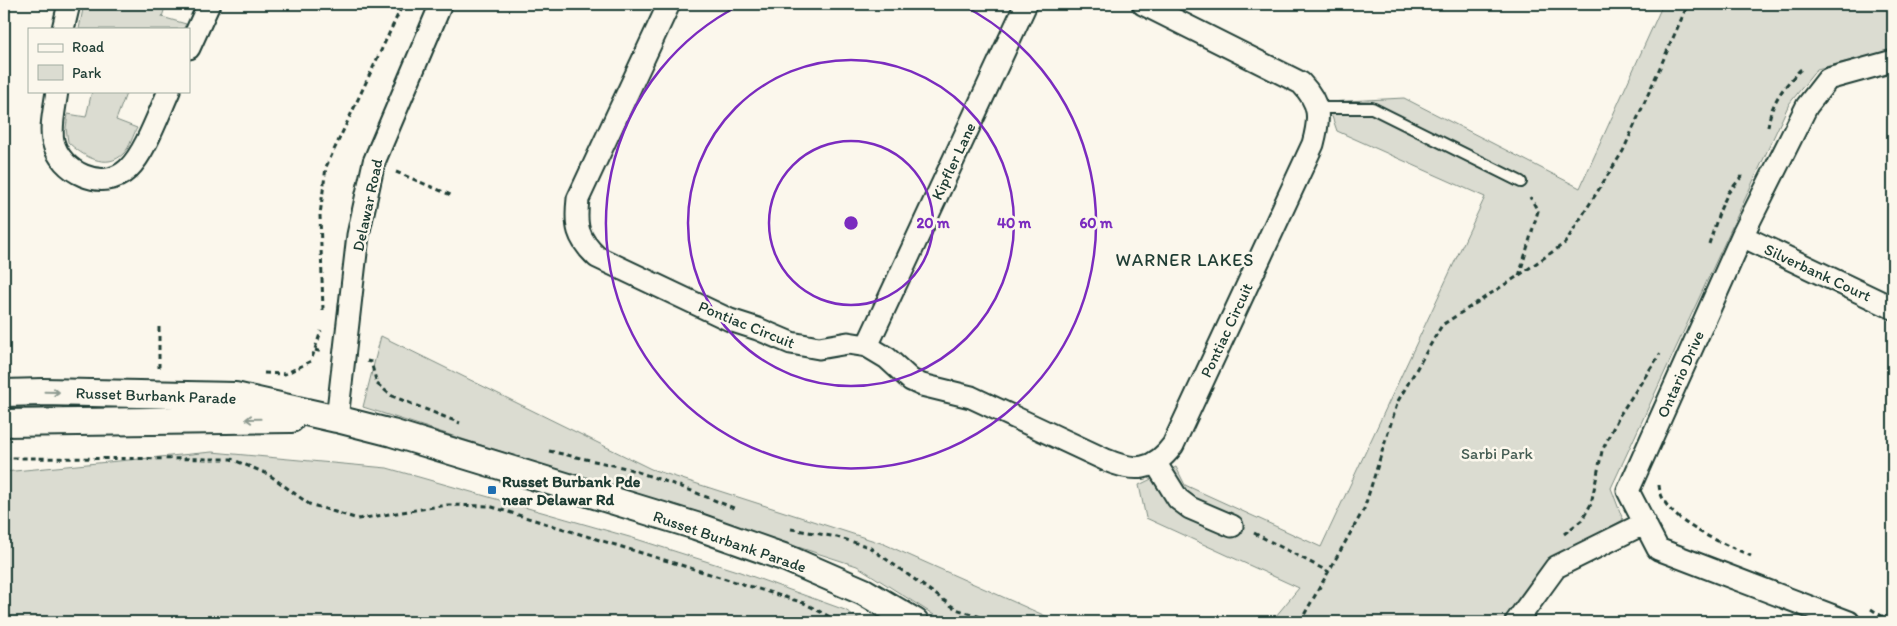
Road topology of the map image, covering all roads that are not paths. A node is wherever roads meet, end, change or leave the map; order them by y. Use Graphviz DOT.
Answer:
graph roads {
  1 [pos="69,4"];
  2 [pos="209,4"];
  3 [pos="442,4"];
  4 [pos="669,4"];
  5 [pos="1026,4"];
  6 [pos="1143,4"];
  7 [pos="63,28"];
  8 [pos="190,46"];
  9 [pos="1893,61"];
  10 [pos="57,92"];
  11 [pos="169,92"];
  12 [pos="1318,108"];
  13 [pos="1521,182"];
  14 [pos="1742,236"];
  15 [pos="1893,308"];
  16 [pos="867,346"];
  17 [pos="4,393"];
  18 [pos="337,418"];
  19 [pos="4,423"];
  20 [pos="1154,462"];
  21 [pos="1645,524"];
  22 [pos="1232,526"];
  23 [pos="915,622"];
  24 [pos="1516,622"];
  25 [pos="1849,622"];
  1 -- 7 [label="street"];
  2 -- 8 [label="street"];
  3 -- 18 [label="street, Delawar Road"];
  4 -- 16 [label="street, Pontiac Circuit"];
  5 -- 16 [label="street, Kipfler Lane"];
  6 -- 12 [label="street"];
  9 -- 14 [label="street, Ontario Drive"];
  10 -- 11 [label="street"];
  12 -- 13 [label="lane"];
  12 -- 20 [label="street, Pontiac Circuit"];
  14 -- 15 [label="street, Silverbank Court"];
  14 -- 21 [label="street, Ontario Drive"];
  16 -- 20 [label="street, Pontiac Circuit"];
  17 -- 18 [label="street, Russet Burbank Parade, one-way"];
  18 -- 19 [label="street, Russet Burbank Parade, one-way"];
  18 -- 23 [label="street, Russet Burbank Parade"];
  20 -- 22 [label="street"];
  21 -- 24 [label="street"];
  21 -- 25 [label="street, Ontario Drive"];
}
